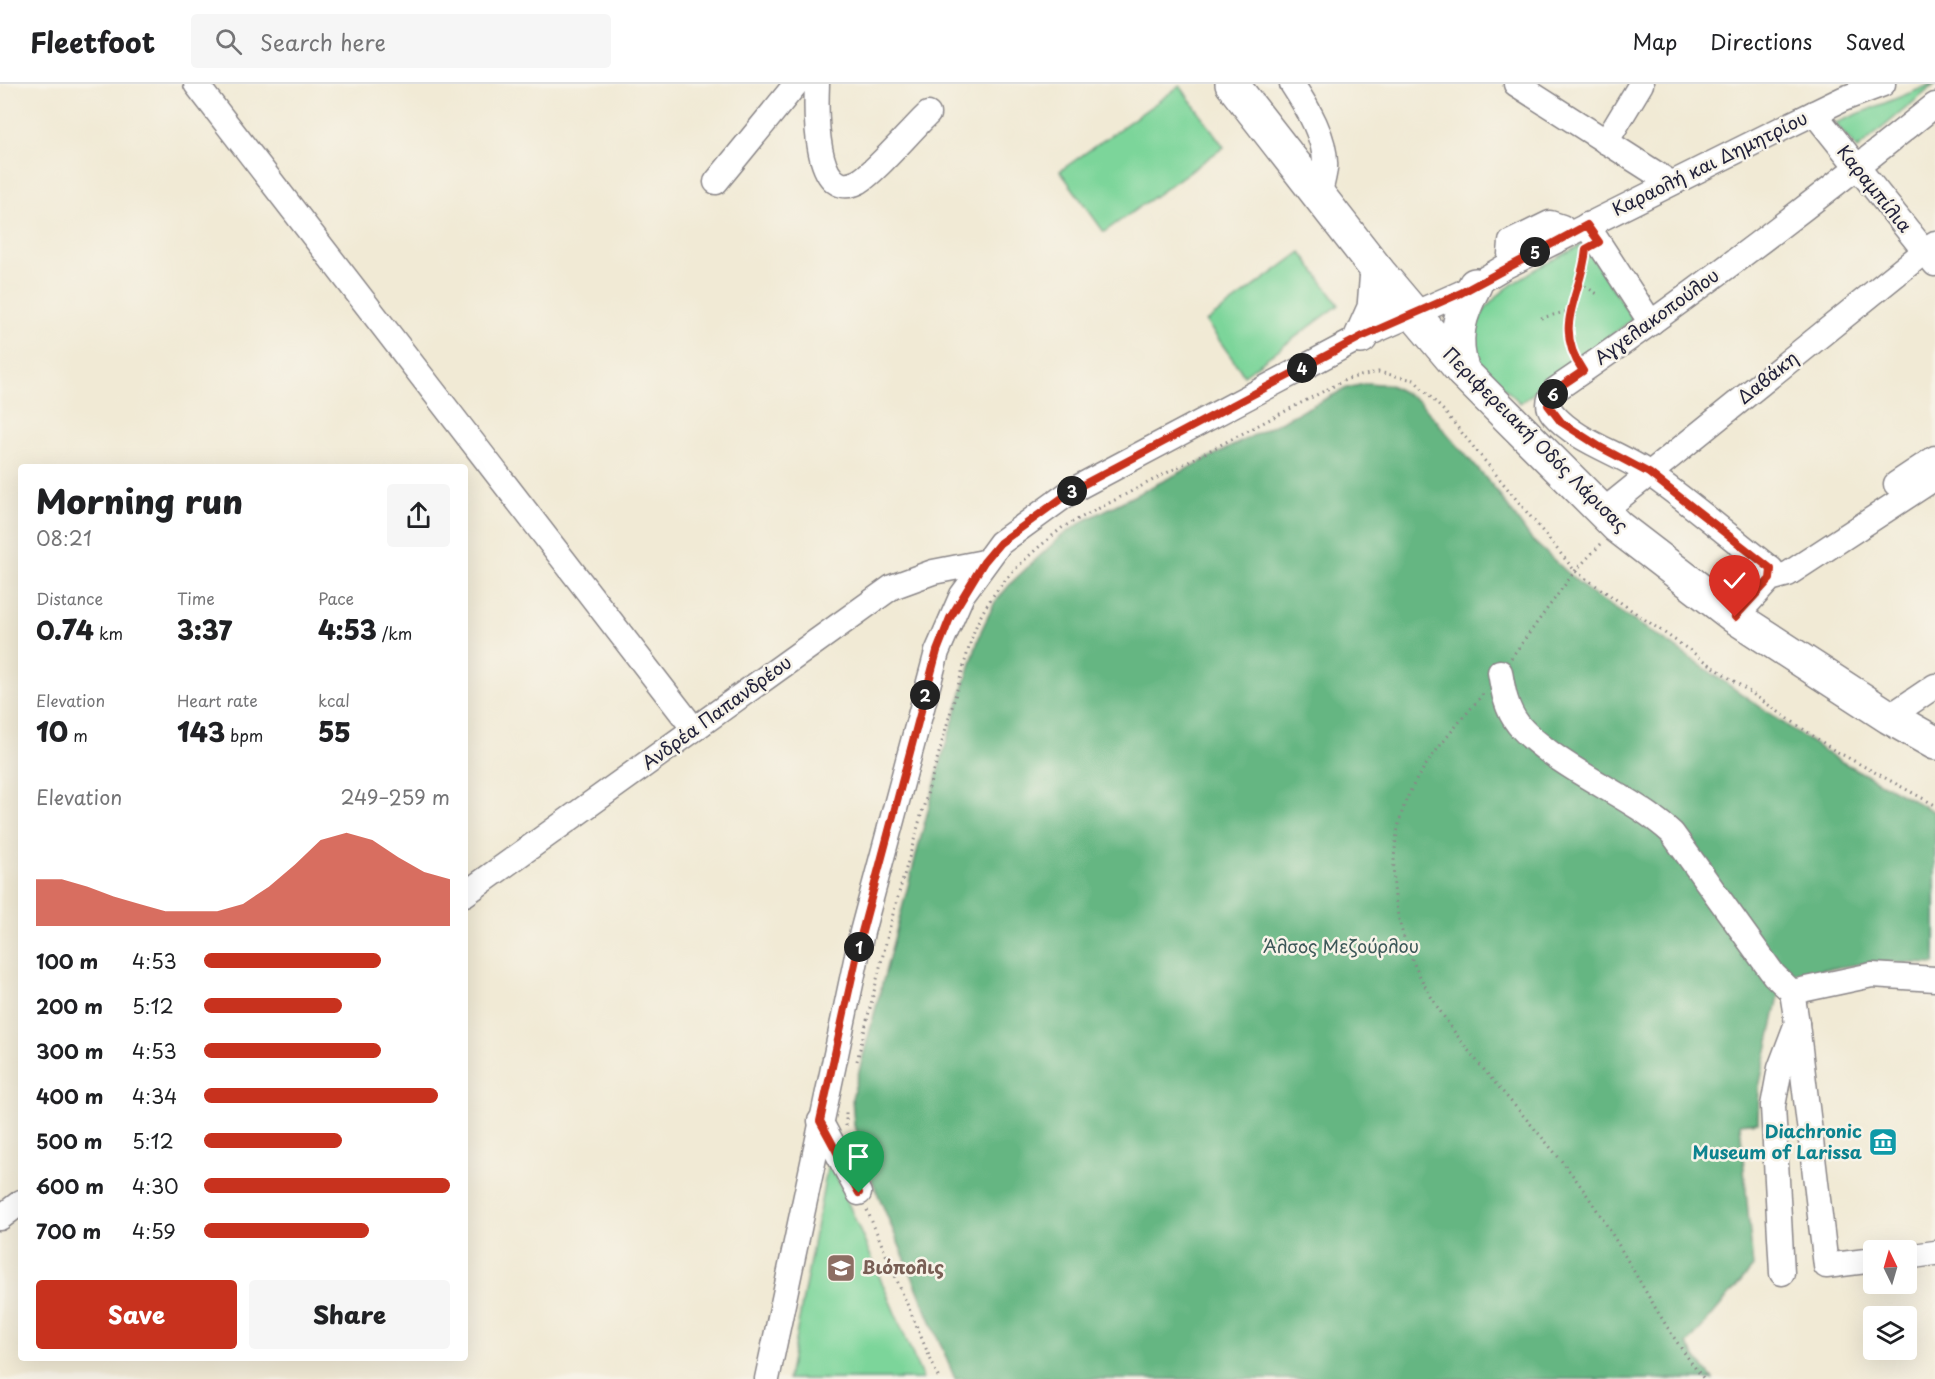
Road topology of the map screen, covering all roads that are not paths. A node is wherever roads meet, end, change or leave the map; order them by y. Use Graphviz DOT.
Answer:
graph roads {
  1 [pos="196,84"];
  2 [pos="796,84"];
  3 [pos="817,84"];
  4 [pos="1232,84"];
  5 [pos="1292,84"];
  6 [pos="1516,84"];
  7 [pos="1641,84"];
  8 [pos="1883,84"];
  9 [pos="1935,105"];
  10 [pos="1814,113"];
  11 [pos="927,114"];
  12 [pos="1606,142"];
  13 [pos="1857,168"];
  14 [pos="716,182"];
  15 [pos="1671,183"];
  16 [pos="1319,196"];
  17 [pos="1562,227"];
  18 [pos="1593,233"];
  19 [pos="1932,253"];
  20 [pos="1510,254"];
  21 [pos="1377,270"];
  22 [pos="1475,285"];
  23 [pos="1415,314"];
  24 [pos="1651,322"];
  25 [pos="1361,337"];
  26 [pos="1463,372"];
  27 [pos="1935,458"];
  28 [pos="1649,473"];
  29 [pos="1935,478"];
  30 [pos="1602,512"];
  31 [pos="984,562"];
  32 [pos="1771,574"];
  33 [pos="1735,617"];
  34 [pos="1500,672"];
  35 [pos="1935,686"];
  36 [pos="1889,717"];
  37 [pos="694,729"];
  38 [pos="1935,743"];
  39 [pos="468,892"];
  40 [pos="1935,979"];
  41 [pos="1792,992"];
  42 [pos="1797,1023"];
  43 [pos="820,1121"];
  44 [pos="859,1193"];
  45 [pos="18,1204"];
  46 [pos="0,1218"];
  47 [pos="1935,1253"];
  48 [pos="1917,1255"];
  49 [pos="1863,1261"];
  50 [pos="1782,1274"];
  51 [pos="767,1379"];
  1 -- 37 [label="street"];
  2 -- 14 [label="street"];
  3 -- 11 [label="street"];
  4 -- 16 [label="highway, Περιφερειακή Οδός Λάρισας"];
  5 -- 16 [label="street"];
  6 -- 12 [label="street"];
  7 -- 12 [label="street"];
  8 -- 10 [label="street, Καραολή και Δημητρίου"];
  9 -- 13 [label="street, Αγγελακοπούλου"];
  10 -- 13 [label="street, Καραμπίλια"];
  10 -- 15 [label="street, Καραολή και Δημητρίου"];
  12 -- 15 [label="street"];
  13 -- 19 [label="street, Καραμπίλια"];
  13 -- 24 [label="street, Αγγελακοπούλου"];
  15 -- 18 [label="street, Καραολή και Δημητρίου"];
  16 -- 21 [label="highway, Περιφερειακή Οδός Λάρισας"];
  17 -- 20 [label="street"];
  18 -- 22 [label="street, Καραολή και Δημητρίου"];
  18 -- 24 [label="street"];
  19 -- 28 [label="street, Δαβάκη"];
  21 -- 23 [label="highway, Περιφερειακή Οδός Λάρισας"];
  21 -- 25 [label="highway"];
  22 -- 23 [label="street, Καραολή και Δημητρίου"];
  22 -- 26 [label="highway"];
  23 -- 25 [label="street, Καραολή και Δημητρίου"];
  23 -- 26 [label="highway, Περιφερειακή Οδός Λάρισας"];
  24 -- 28 [label="street, Αγγελακοπούλου"];
  25 -- 31 [label="street, Καραολή και Δημητρίου"];
  26 -- 30 [label="highway, Περιφερειακή Οδός Λάρισας"];
  27 -- 32 [label="street"];
  28 -- 30 [label="street, Δαβάκη"];
  28 -- 32 [label="street, Αγγελακοπούλου"];
  29 -- 32 [label="street"];
  30 -- 33 [label="highway, Περιφερειακή Οδός Λάρισας"];
  31 -- 37 [label="street, Ανδρέα Παπανδρέου"];
  31 -- 43 [label="street, Καραολή και Δημητρίου"];
  32 -- 33 [label="street"];
  33 -- 36 [label="highway, Περιφερειακή Οδός Λάρισας"];
  34 -- 41 [label="street"];
  35 -- 36 [label="street"];
  36 -- 38 [label="highway, Περιφερειακή Οδός Λάρισας"];
  37 -- 39 [label="street, Ανδρέα Παπανδρέου"];
  40 -- 41 [label="street"];
  41 -- 42 [label="street"];
  42 -- 49 [label="street"];
  42 -- 50 [label="street"];
  43 -- 44 [label="street"];
  43 -- 51 [label="street, Καραολή και Δημητρίου"];
  45 -- 46 [label="street"];
  47 -- 48 [label="street"];
}
